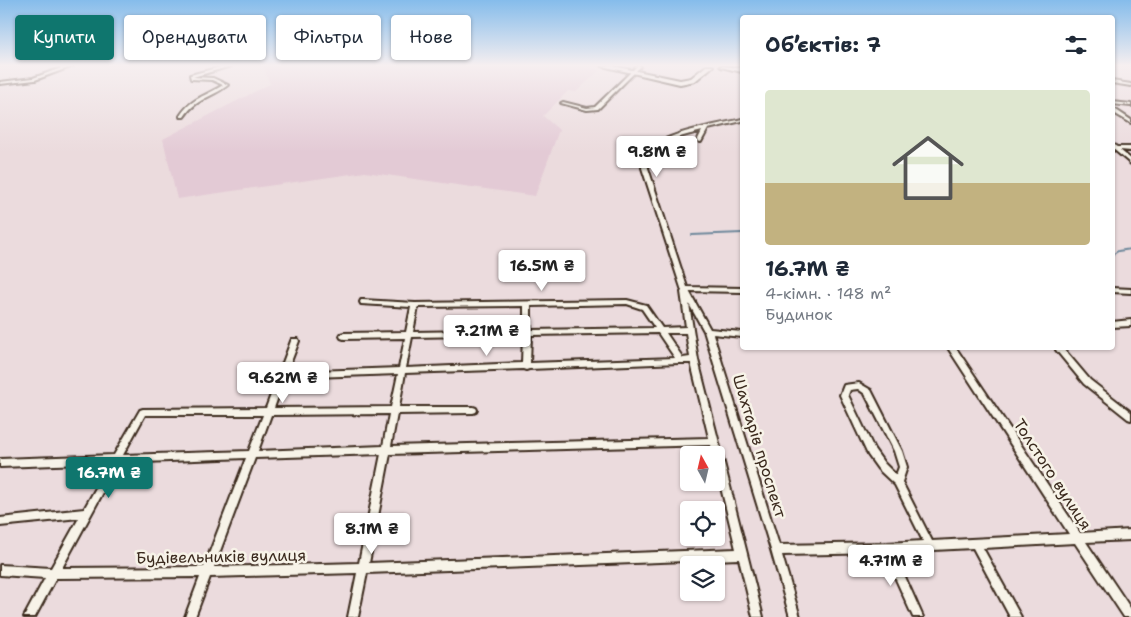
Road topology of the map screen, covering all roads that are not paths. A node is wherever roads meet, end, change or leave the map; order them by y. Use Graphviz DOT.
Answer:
graph roads {
  1 [pos="207,95"];
  2 [pos="609,95"];
  3 [pos="562,103"];
  4 [pos="1131,105"];
  5 [pos="1115,107"];
  6 [pos="1115,108"];
  7 [pos="182,116"];
  8 [pos="740,121"];
  9 [pos="1131,122"];
  10 [pos="706,129"];
  11 [pos="699,141"];
  12 [pos="1115,147"];
  13 [pos="1115,148"];
  14 [pos="1131,149"];
  15 [pos="1131,162"];
  16 [pos="684,290"];
  17 [pos="740,290"];
  18 [pos="1115,290"];
  19 [pos="1130,292"];
  20 [pos="363,302"];
  21 [pos="528,304"];
  22 [pos="415,305"];
  23 [pos="1131,323"];
  24 [pos="1115,325"];
  25 [pos="688,330"];
  26 [pos="662,331"];
  27 [pos="708,331"];
  28 [pos="409,334"];
  29 [pos="526,334"];
  30 [pos="740,334"];
  31 [pos="344,336"];
  32 [pos="295,341"];
  33 [pos="953,350"];
  34 [pos="1061,350"];
  35 [pos="694,360"];
  36 [pos="681,361"];
  37 [pos="526,366"];
  38 [pos="402,371"];
  39 [pos="282,375"];
  40 [pos="473,410"];
  41 [pos="268,412"];
  42 [pos="393,412"];
  43 [pos="1131,417"];
  44 [pos="714,441"];
  45 [pos="385,450"];
  46 [pos="253,454"];
  47 [pos="117,459"];
  48 [pos="0,463"];
  49 [pos="898,482"];
  50 [pos="87,513"];
  51 [pos="0,522"];
  52 [pos="1131,535"];
  53 [pos="1077,537"];
  54 [pos="975,543"];
  55 [pos="929,544"];
  56 [pos="887,548"];
  57 [pos="776,550"];
  58 [pos="742,554"];
  59 [pos="362,568"];
  60 [pos="0,570"];
  61 [pos="208,572"];
  62 [pos="53,573"];
  63 [pos="29,617"];
  64 [pos="190,617"];
  65 [pos="353,617"];
  66 [pos="758,617"];
  67 [pos="795,617"];
  68 [pos="918,617"];
  69 [pos="1016,617"];
  70 [pos="1130,617"];
  1 -- 7 [label="street"];
  2 -- 3 [label="street"];
  4 -- 5 [label="street"];
  6 -- 9 [label="street"];
  8 -- 10 [label="street, Шахтарів проспект"];
  10 -- 11 [label="street"];
  10 -- 16 [label="street, Шахтарів проспект"];
  12 -- 14 [label="street"];
  13 -- 15 [label="street"];
  16 -- 17 [label="street"];
  16 -- 25 [label="street, Шахтарів проспект"];
  16 -- 27 [label="street, Шахтарів проспект"];
  18 -- 19 [label="street"];
  20 -- 22 [label="street"];
  21 -- 22 [label="street"];
  21 -- 26 [label="street"];
  21 -- 29 [label="street"];
  22 -- 28 [label="street"];
  23 -- 24 [label="street"];
  25 -- 26 [label="street"];
  25 -- 35 [label="street, Шахтарів проспект"];
  26 -- 29 [label="street"];
  26 -- 36 [label="street"];
  27 -- 30 [label="street"];
  27 -- 57 [label="street, Шахтарів проспект"];
  28 -- 29 [label="street"];
  28 -- 31 [label="street"];
  28 -- 38 [label="street"];
  29 -- 37 [label="street"];
  32 -- 39 [label="street"];
  33 -- 53 [label="street, Толстого вулиця"];
  34 -- 43 [label="street"];
  35 -- 36 [label="street"];
  35 -- 44 [label="street, Шахтарів проспект"];
  36 -- 37 [label="street"];
  37 -- 38 [label="street"];
  38 -- 39 [label="street"];
  38 -- 42 [label="street"];
  39 -- 41 [label="street"];
  40 -- 42 [label="street"];
  41 -- 42 [label="street"];
  41 -- 46 [label="street"];
  41 -- 47 [label="street"];
  42 -- 45 [label="street"];
  44 -- 45 [label="street"];
  44 -- 58 [label="street, Шахтарів проспект"];
  45 -- 46 [label="street"];
  45 -- 59 [label="street"];
  46 -- 47 [label="street"];
  46 -- 61 [label="street"];
  47 -- 48 [label="street"];
  47 -- 50 [label="street"];
  49 -- 49 [label="street"];
  49 -- 55 [label="street"];
  50 -- 51 [label="street"];
  50 -- 62 [label="street"];
  52 -- 53 [label="street"];
  53 -- 54 [label="street"];
  53 -- 70 [label="street, Толстого вулиця"];
  54 -- 55 [label="street"];
  54 -- 69 [label="street"];
  55 -- 56 [label="street"];
  56 -- 57 [label="street"];
  56 -- 68 [label="street"];
  57 -- 67 [label="street, Шахтарів проспект"];
  58 -- 59 [label="street, Будівельників вулиця"];
  58 -- 66 [label="street, Шахтарів проспект"];
  59 -- 61 [label="street, Будівельників вулиця"];
  59 -- 65 [label="street"];
  60 -- 62 [label="street, Будівельників вулиця"];
  61 -- 62 [label="street, Будівельників вулиця"];
  61 -- 64 [label="street"];
  62 -- 63 [label="street"];
}
